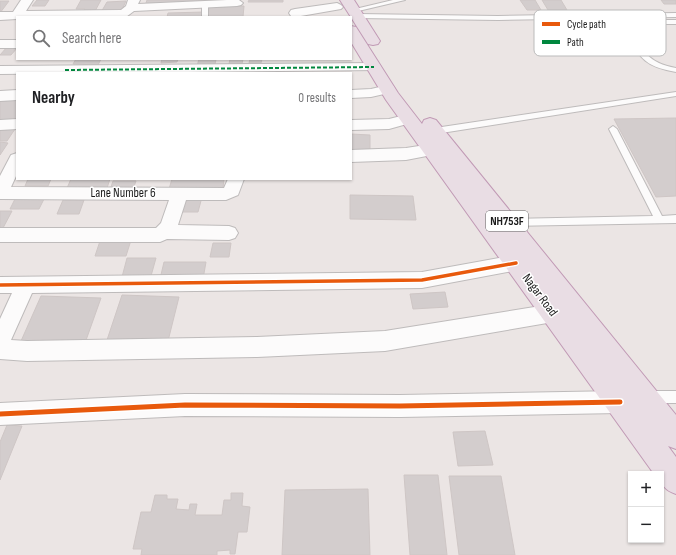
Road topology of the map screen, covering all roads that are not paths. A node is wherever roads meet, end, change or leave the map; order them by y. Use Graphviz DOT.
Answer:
graph roads {
  1 [pos="27,0"];
  2 [pos="402,0"];
  3 [pos="237,3"];
  4 [pos="133,4"];
  5 [pos="205,5"];
  6 [pos="295,13"];
  7 [pos="666,15"];
  8 [pos="676,15"];
  9 [pos="0,16"];
  10 [pos="26,16"];
  11 [pos="205,16"];
  12 [pos="327,16"];
  13 [pos="352,17"];
  14 [pos="534,17"];
  15 [pos="352,18"];
  16 [pos="352,23"];
  17 [pos="352,26"];
  18 [pos="0,44"];
  19 [pos="16,44"];
  20 [pos="644,56"];
  21 [pos="66,67"];
  22 [pos="374,67"];
  23 [pos="0,70"];
  24 [pos="676,70"];
  25 [pos="223,71"];
  26 [pos="388,89"];
  27 [pos="352,94"];
  28 [pos="676,94"];
  29 [pos="16,95"];
  30 [pos="0,96"];
  31 [pos="409,119"];
  32 [pos="16,124"];
  33 [pos="0,125"];
  34 [pos="352,125"];
  35 [pos="613,129"];
  36 [pos="434,140"];
  37 [pos="352,156"];
  38 [pos="0,158"];
  39 [pos="16,158"];
  40 [pos="16,160"];
  41 [pos="457,169"];
  42 [pos="236,180"];
  43 [pos="0,192"];
  44 [pos="179,194"];
  45 [pos="660,220"];
  46 [pos="676,220"];
  47 [pos="509,223"];
  48 [pos="165,232"];
  49 [pos="229,233"];
  50 [pos="0,235"];
  51 [pos="516,263"];
  52 [pos="0,285"];
  53 [pos="26,285"];
  54 [pos="553,313"];
  55 [pos="0,341"];
  56 [pos="0,349"];
  57 [pos="645,396"];
  58 [pos="676,397"];
  59 [pos="620,402"];
  60 [pos="0,414"];
  61 [pos="676,436"];
  62 [pos="676,480"];
  1 -- 10 [label="street"];
  2 -- 13 [label="lane"];
  3 -- 5 [label="street"];
  4 -- 5 [label="street"];
  4 -- 10 [label="street"];
  5 -- 11 [label="lane"];
  6 -- 12 [label="street"];
  7 -- 8 [label="lane"];
  9 -- 10 [label="street"];
  14 -- 15 [label="lane"];
  16 -- 36 [label="highway, Nagar Road / NH753F"];
  17 -- 22 [label="highway, Nagar Road / NH753F"];
  18 -- 19 [label="street"];
  20 -- 24 [label="lane"];
  21 -- 23 [label="street"];
  21 -- 25 [label="street"];
  22 -- 25 [label="street"];
  22 -- 26 [label="highway, Nagar Road / NH753F"];
  26 -- 27 [label="street"];
  26 -- 31 [label="highway, Nagar Road / NH753F"];
  28 -- 36 [label="lane"];
  29 -- 30 [label="street"];
  31 -- 34 [label="street"];
  31 -- 36 [label="highway, Nagar Road / NH753F"];
  32 -- 33 [label="street"];
  35 -- 45 [label="lane"];
  36 -- 37 [label="street"];
  36 -- 41 [label="highway, Nagar Road / NH753F"];
  38 -- 39 [label="street"];
  40 -- 43 [label="street"];
  41 -- 47 [label="highway, Nagar Road / NH753F"];
  41 -- 51 [label="highway, Nagar Road / NH753F"];
  42 -- 44 [label="street, Lane Number 6"];
  43 -- 44 [label="street, Lane Number 6"];
  44 -- 48 [label="street"];
  45 -- 46 [label="lane"];
  45 -- 47 [label="lane"];
  47 -- 57 [label="highway, Nagar Road / NH753F"];
  48 -- 49 [label="street"];
  48 -- 50 [label="street"];
  51 -- 53 [label="street"];
  51 -- 54 [label="highway, Nagar Road / NH753F"];
  52 -- 53 [label="street"];
  53 -- 55 [label="street"];
  54 -- 56 [label="street"];
  54 -- 59 [label="highway, Nagar Road / NH753F"];
  57 -- 58 [label="lane"];
  57 -- 61 [label="highway, Nagar Road / NH753F"];
  59 -- 60 [label="street"];
  59 -- 62 [label="highway, Nagar Road / NH753F"];
}
